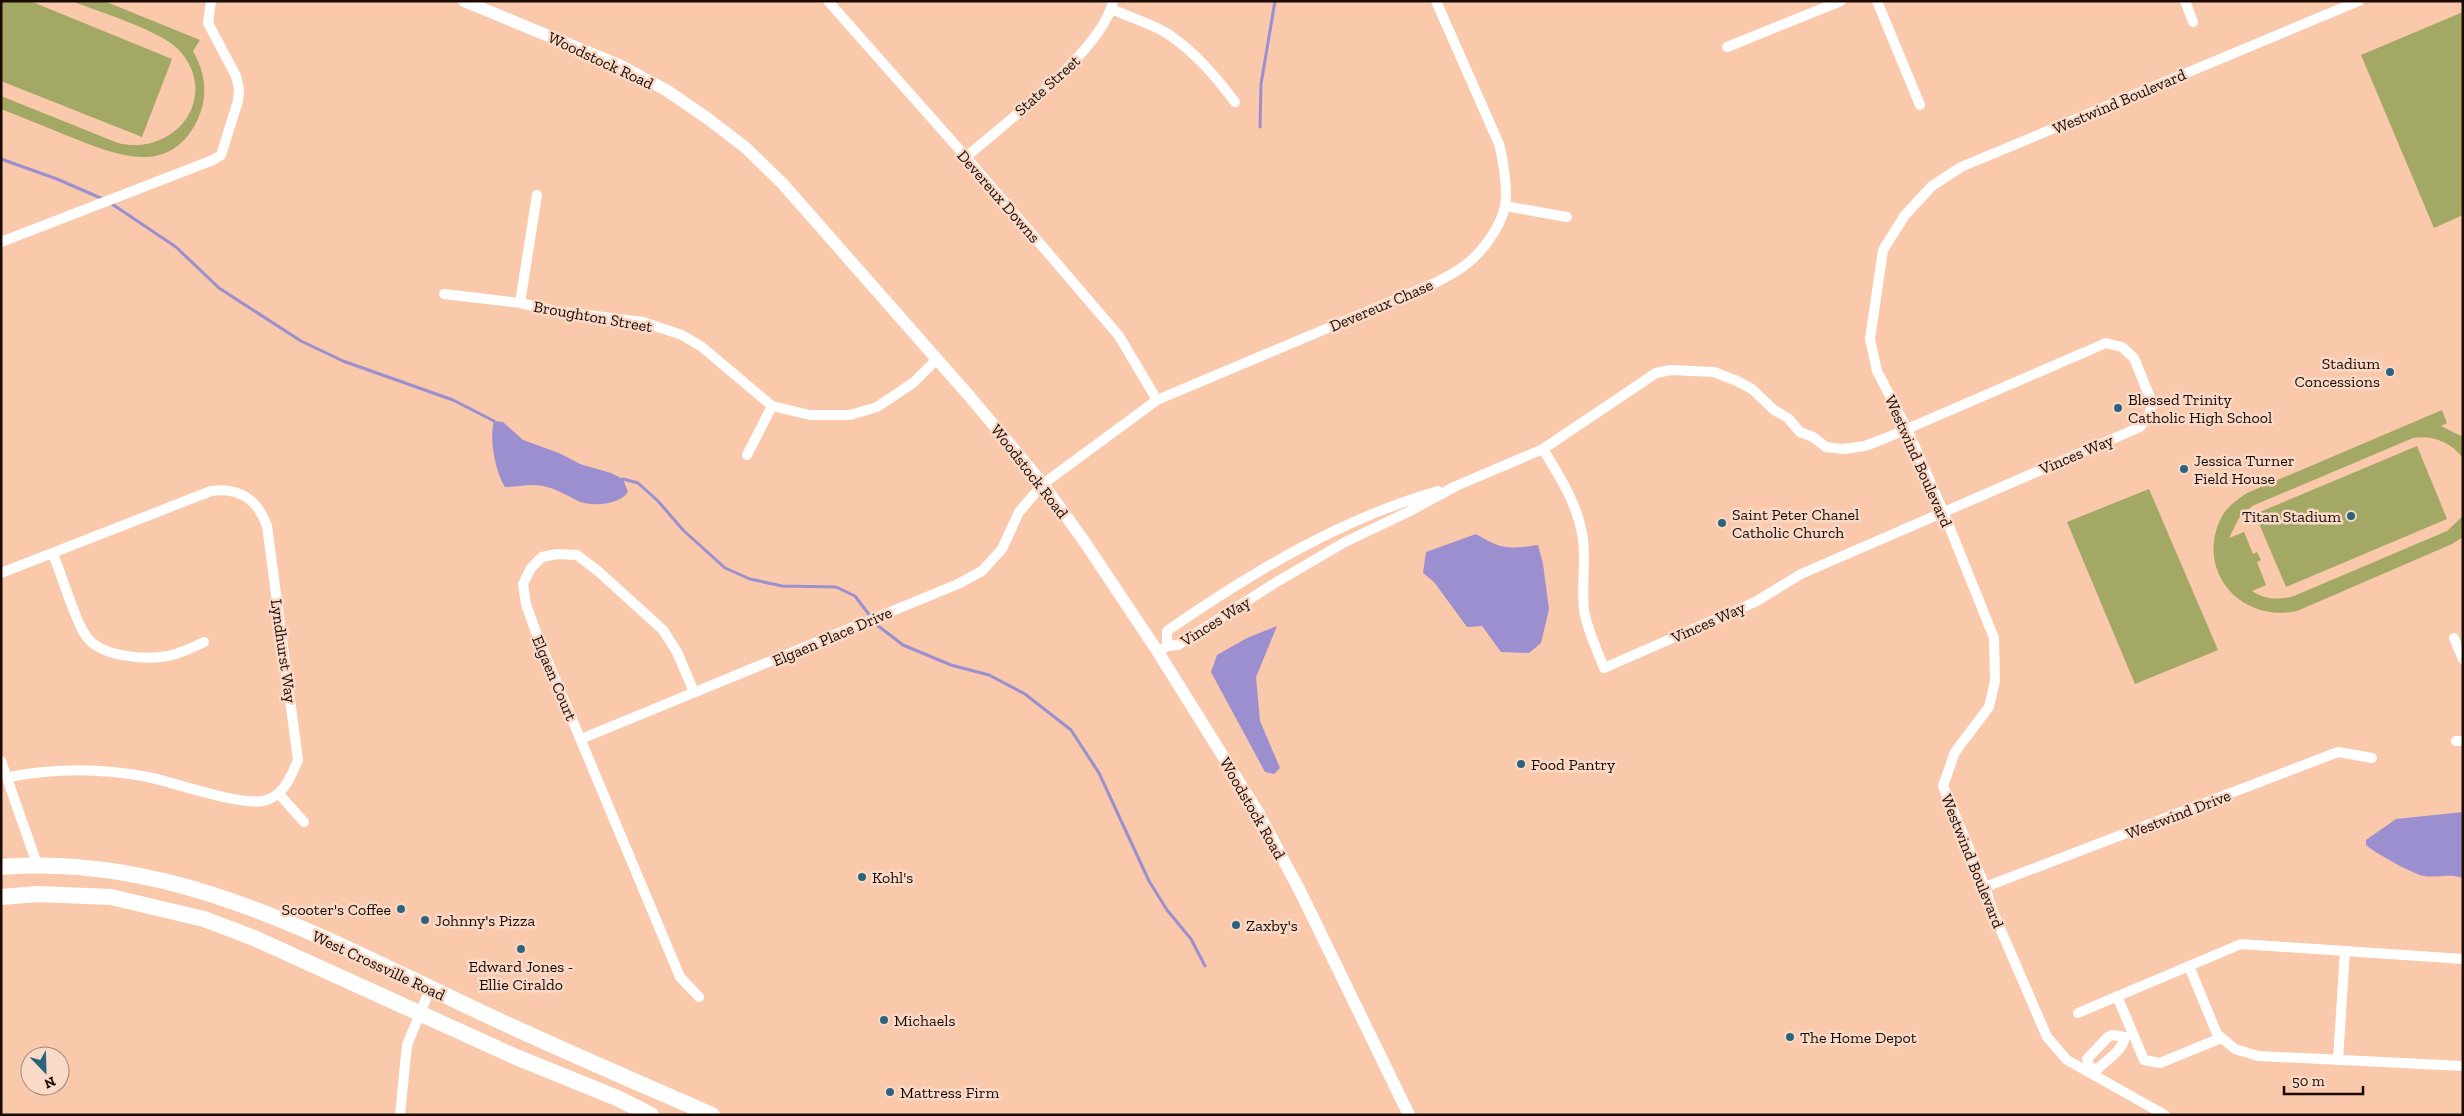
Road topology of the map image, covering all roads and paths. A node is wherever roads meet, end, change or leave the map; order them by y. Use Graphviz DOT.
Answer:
graph roads {
  1 [pos="211,1"];
  2 [pos="464,1"];
  3 [pos="828,1"];
  4 [pos="1436,1"];
  5 [pos="1841,1"];
  6 [pos="1877,1"];
  7 [pos="2185,1"];
  8 [pos="2358,1"];
  9 [pos="1112,5"];
  10 [pos="2193,22"];
  11 [pos="1727,47"];
  12 [pos="1235,102"];
  13 [pos="1920,105"];
  14 [pos="966,157"];
  15 [pos="537,195"];
  16 [pos="1505,206"];
  17 [pos="1567,216"];
  18 [pos="1,242"];
  19 [pos="444,294"];
  20 [pos="520,303"];
  21 [pos="937,360"];
  22 [pos="1157,400"];
  23 [pos="772,406"];
  24 [pos="1906,428"];
  25 [pos="1543,449"];
  26 [pos="747,455"];
  27 [pos="1043,484"];
  28 [pos="1456,486"];
  29 [pos="1943,511"];
  30 [pos="53,554"];
  31 [pos="1,573"];
  32 [pos="2454,638"];
  33 [pos="204,642"];
  34 [pos="1162,649"];
  35 [pos="2463,659"];
  36 [pos="694,692"];
  37 [pos="582,739"];
  38 [pos="2372,758"];
  39 [pos="1,760"];
  40 [pos="8,777"];
  41 [pos="278,794"];
  42 [pos="304,822"];
  43 [pos="38,864"];
  44 [pos="1,867"];
  45 [pos="1985,887"];
  46 [pos="1,897"];
  47 [pos="2345,951"];
  48 [pos="2463,959"];
  49 [pos="2189,966"];
  50 [pos="430,989"];
  51 [pos="2117,996"];
  52 [pos="699,997"];
  53 [pos="2078,1013"];
  54 [pos="419,1014"];
  55 [pos="2129,1035"];
  56 [pos="2221,1038"];
  57 [pos="2098,1047"];
  58 [pos="2108,1058"];
  59 [pos="2338,1060"];
  60 [pos="2463,1066"];
  61 [pos="2088,1070"];
  62 [pos="400,1115"];
  63 [pos="651,1115"];
  64 [pos="712,1115"];
  65 [pos="1409,1115"];
  66 [pos="2165,1115"];
  1 -- 18 [label="street"];
  2 -- 21 [label="street, Woodstock Road"];
  3 -- 14 [label="street, Devereux Downs"];
  4 -- 16 [label="street, Devereux Chase"];
  5 -- 11 [label="street"];
  6 -- 13 [label="street"];
  7 -- 10 [label="street"];
  8 -- 24 [label="street, Westwind Boulevard"];
  9 -- 12 [label="street"];
  9 -- 14 [label="street, State Street"];
  14 -- 22 [label="street, Devereux Downs"];
  15 -- 20 [label="street"];
  16 -- 17 [label="street"];
  16 -- 22 [label="street, Devereux Chase"];
  19 -- 20 [label="street, Broughton Street"];
  20 -- 23 [label="street, Broughton Street"];
  21 -- 23 [label="street, Broughton Street"];
  21 -- 27 [label="street, Woodstock Road"];
  22 -- 27 [label="street, Devereux Chase"];
  23 -- 26 [label="street"];
  24 -- 25 [label="street, Vinces Way"];
  24 -- 29 [label="street, Westwind Boulevard"];
  24 -- 29 [label="street, Vinces Way"];
  25 -- 28 [label="street, Vinces Way"];
  25 -- 29 [label="street, Vinces Way"];
  27 -- 34 [label="street, Woodstock Road"];
  27 -- 36 [label="street, Elgaen Place Drive"];
  28 -- 34 [label="street, Vinces Way"];
  28 -- 34 [label="street, Vinces Way"];
  29 -- 45 [label="street, Westwind Boulevard"];
  30 -- 31 [label="street, Lyndhurst Way"];
  30 -- 33 [label="street"];
  30 -- 41 [label="street, Lyndhurst Way"];
  32 -- 35 [label="street"];
  34 -- 65 [label="street, Woodstock Road"];
  36 -- 37 [label="street, Elgaen Place Drive"];
  36 -- 37 [label="street, Elgaen Court"];
  37 -- 52 [label="street, Elgaen Court"];
  38 -- 45 [label="street, Westwind Drive"];
  39 -- 40 [label="street"];
  40 -- 41 [label="street"];
  40 -- 43 [label="street"];
  41 -- 42 [label="street"];
  43 -- 44 [label="main road, West Crossville Road"];
  43 -- 50 [label="main road, West Crossville Road"];
  45 -- 61 [label="street, Westwind Boulevard"];
  46 -- 54 [label="main road, West Crossville Road"];
  47 -- 48 [label="street"];
  47 -- 49 [label="street"];
  47 -- 59 [label="street"];
  49 -- 51 [label="street"];
  49 -- 56 [label="street"];
  50 -- 54 [label="street"];
  50 -- 64 [label="main road, West Crossville Road"];
  51 -- 53 [label="street"];
  51 -- 55 [label="street"];
  54 -- 62 [label="street"];
  54 -- 63 [label="main road, West Crossville Road"];
  55 -- 56 [label="street"];
  55 -- 57 [label="street"];
  55 -- 58 [label="street"];
  56 -- 59 [label="street"];
  57 -- 58 [label="street"];
  57 -- 61 [label="street"];
  58 -- 61 [label="street"];
  59 -- 60 [label="street"];
  61 -- 66 [label="street, Westwind Boulevard"];
}
